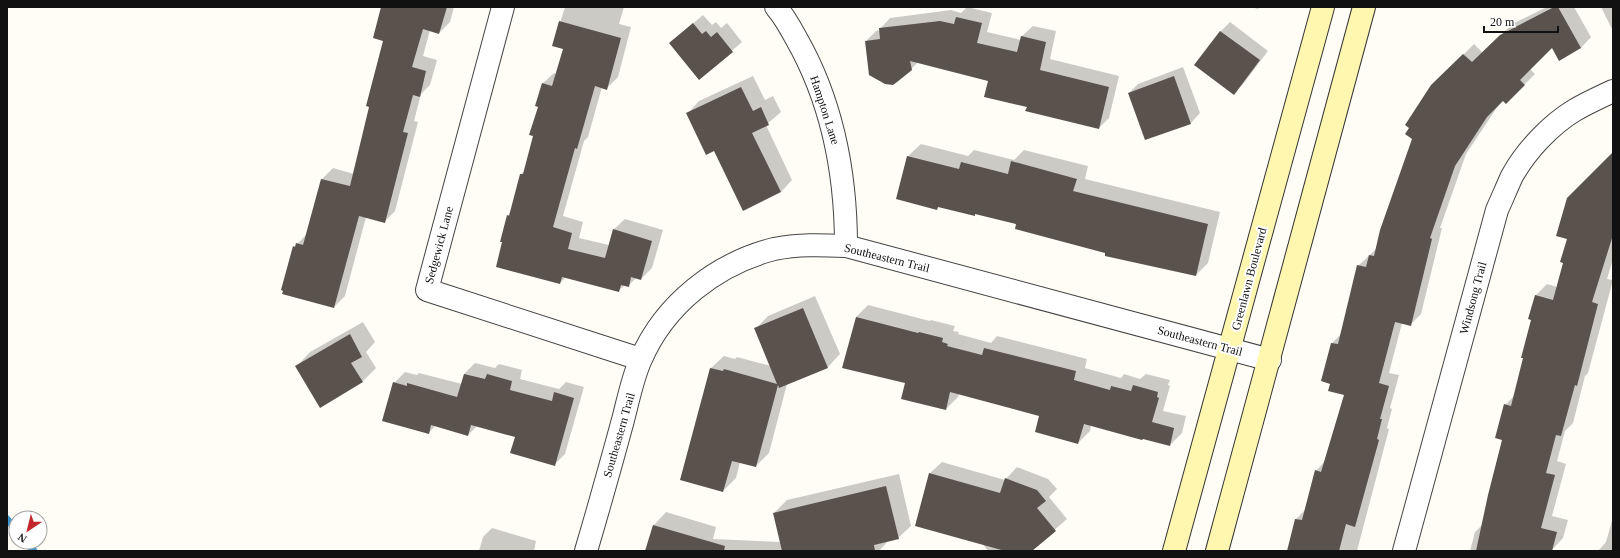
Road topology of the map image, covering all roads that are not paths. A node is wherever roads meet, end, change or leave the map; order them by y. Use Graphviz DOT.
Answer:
graph roads {
  1 [pos="502,7"];
  2 [pos="1323,7"];
  3 [pos="1364,7"];
  4 [pos="782,9"];
  5 [pos="1613,91"];
  6 [pos="846,246"];
  7 [pos="1230,349"];
  8 [pos="640,359"];
  9 [pos="1270,360"];
  10 [pos="586,551"];
  11 [pos="1174,551"];
  12 [pos="1217,551"];
  13 [pos="1404,551"];
  1 -- 8 [label="street, Sedgewick Lane"];
  2 -- 7 [label="main road, Greenlawn Boulevard"];
  3 -- 9 [label="main road"];
  4 -- 6 [label="street, Hampton Lane"];
  5 -- 13 [label="street, Windsong Trail"];
  6 -- 7 [label="street, Southeastern Trail"];
  6 -- 8 [label="street, Southeastern Trail"];
  7 -- 9 [label="street, Southeastern Trail"];
  7 -- 11 [label="main road, Greenlawn Boulevard"];
  8 -- 10 [label="street, Southeastern Trail"];
  9 -- 12 [label="main road"];
}
